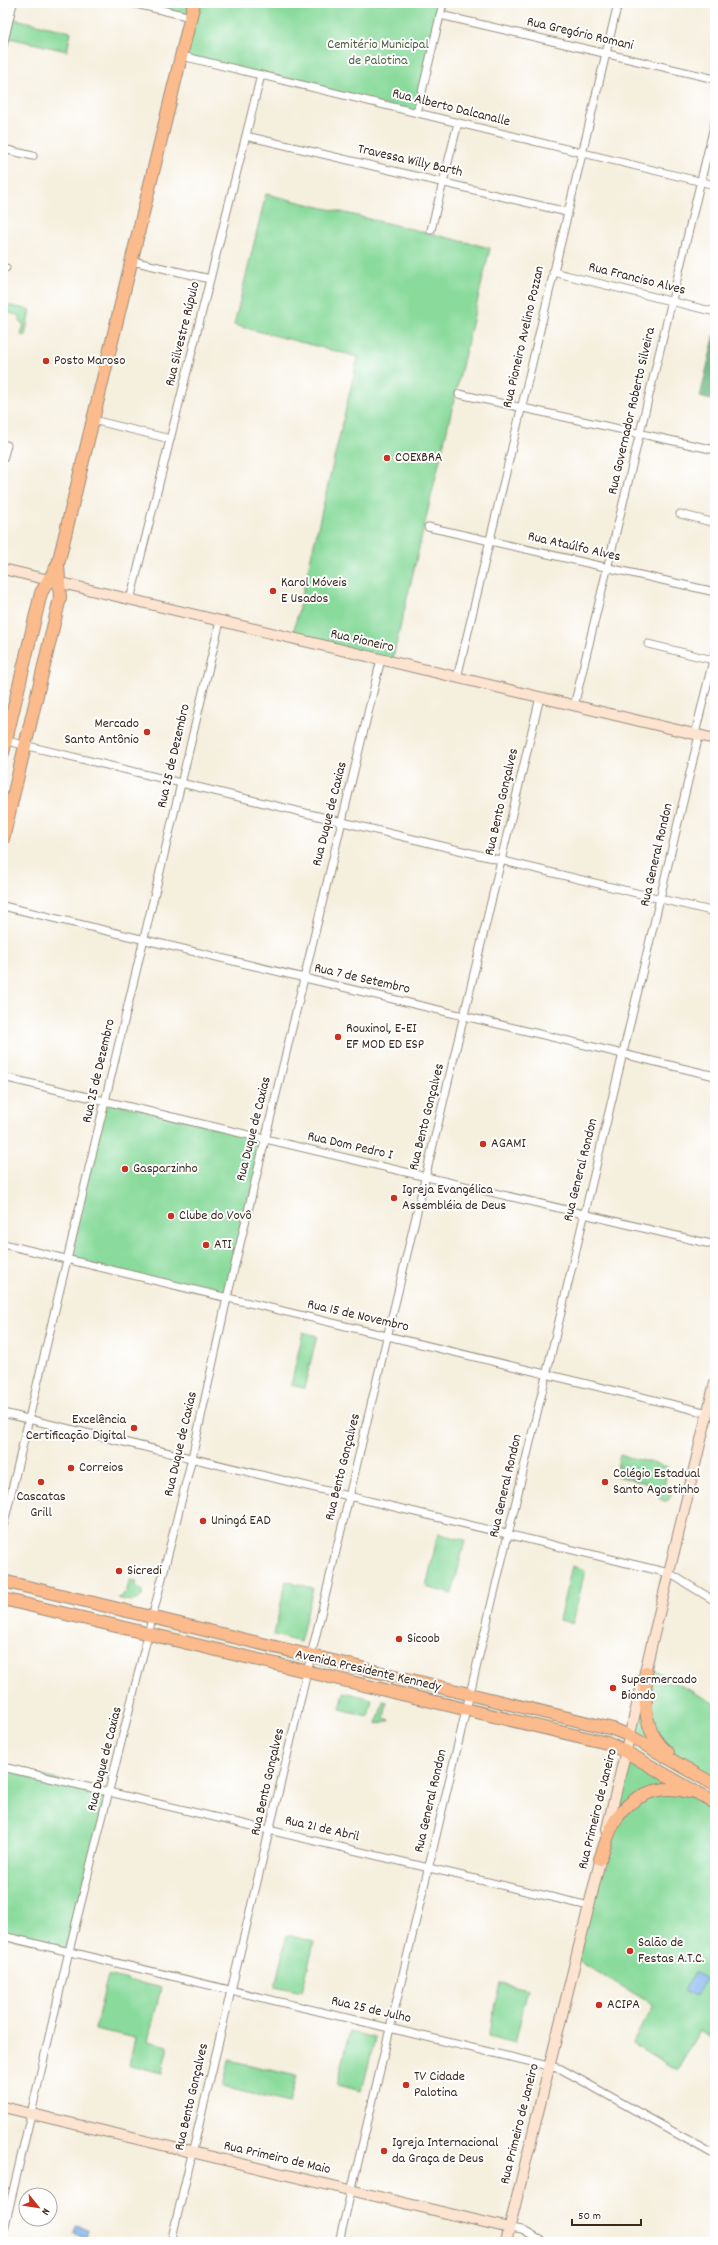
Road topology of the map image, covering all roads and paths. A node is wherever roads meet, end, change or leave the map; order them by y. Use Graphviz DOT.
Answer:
graph roads {
  1 [pos="13,3"];
  2 [pos="132,3"];
  3 [pos="194,3"];
  4 [pos="443,3"];
  5 [pos="618,3"];
  6 [pos="164,7"];
  7 [pos="440,14"];
  8 [pos="191,17"];
  9 [pos="3,46"];
  10 [pos="606,53"];
  11 [pos="182,56"];
  12 [pos="261,75"];
  13 [pos="715,79"];
  14 [pos="417,113"];
  15 [pos="715,122"];
  16 [pos="458,123"];
  17 [pos="246,136"];
  18 [pos="3,149"];
  19 [pos="582,153"];
  20 [pos="33,156"];
  21 [pos="701,181"];
  22 [pos="443,182"];
  23 [pos="715,185"];
  24 [pos="567,212"];
  25 [pos="431,230"];
  26 [pos="132,261"];
  27 [pos="553,272"];
  28 [pos="210,279"];
  29 [pos="672,301"];
  30 [pos="715,312"];
  31 [pos="459,394"];
  32 [pos="521,407"];
  33 [pos="93,420"];
  34 [pos="640,433"];
  35 [pos="170,439"];
  36 [pos="7,444"];
  37 [pos="715,450"];
  38 [pos="3,459"];
  39 [pos="680,514"];
  40 [pos="715,522"];
  41 [pos="428,527"];
  42 [pos="490,541"];
  43 [pos="608,568"];
  44 [pos="3,569"];
  45 [pos="54,581"];
  46 [pos="715,592"];
  47 [pos="130,600"];
  48 [pos="220,621"];
  49 [pos="648,644"];
  50 [pos="714,656"];
  51 [pos="380,659"];
  52 [pos="457,678"];
  53 [pos="540,698"];
  54 [pos="574,706"];
  55 [pos="697,735"];
  56 [pos="715,739"];
  57 [pos="4,740"];
  58 [pos="25,745"];
  59 [pos="3,753"];
  60 [pos="181,783"];
  61 [pos="341,822"];
  62 [pos="3,839"];
  63 [pos="502,860"];
  64 [pos="660,898"];
  65 [pos="3,906"];
  66 [pos="715,912"];
  67 [pos="144,940"];
  68 [pos="304,978"];
  69 [pos="464,1016"];
  70 [pos="623,1054"];
  71 [pos="3,1076"];
  72 [pos="715,1076"];
  73 [pos="105,1101"];
  74 [pos="265,1139"];
  75 [pos="425,1177"];
  76 [pos="584,1215"];
  77 [pos="3,1244"];
  78 [pos="715,1245"];
  79 [pos="67,1260"];
  80 [pos="227,1298"];
  81 [pos="388,1336"];
  82 [pos="546,1374"];
  83 [pos="715,1382"];
  84 [pos="3,1413"];
  85 [pos="708,1413"];
  86 [pos="29,1419"];
  87 [pos="192,1458"];
  88 [pos="349,1496"];
  89 [pos="3,1527"];
  90 [pos="508,1534"];
  91 [pos="669,1573"];
  92 [pos="3,1581"];
  93 [pos="3,1599"];
  94 [pos="715,1601"];
  95 [pos="153,1617"];
  96 [pos="149,1634"];
  97 [pos="311,1655"];
  98 [pos="307,1672"];
  99 [pos="646,1672"];
  100 [pos="470,1693"];
  101 [pos="466,1710"];
  102 [pos="630,1736"];
  103 [pos="626,1752"];
  104 [pos="3,1767"];
  105 [pos="710,1782"];
  106 [pos="110,1792"];
  107 [pos="711,1800"];
  108 [pos="270,1830"];
  109 [pos="600,1859"];
  110 [pos="428,1868"];
  111 [pos="589,1906"];
  112 [pos="3,1936"];
  113 [pos="69,1951"];
  114 [pos="231,1990"];
  115 [pos="390,2028"];
  116 [pos="549,2066"];
  117 [pos="3,2107"];
  118 [pos="30,2113"];
  119 [pos="192,2152"];
  120 [pos="715,2155"];
  121 [pos="351,2190"];
  122 [pos="509,2228"];
  123 [pos="3,2234"];
  124 [pos="171,2242"];
  125 [pos="339,2242"];
  126 [pos="506,2242"];
  127 [pos="542,2242"];
  1 -- 9 [label="street"];
  2 -- 6 [label="street"];
  3 -- 8 [label="main road"];
  4 -- 7 [label="street"];
  5 -- 10 [label="street, Rua Pioneiro Avelino Pozzan"];
  6 -- 8 [label="street"];
  7 -- 10 [label="street, Rua Gregório Romani"];
  7 -- 14 [label="street"];
  8 -- 11 [label="main road"];
  10 -- 13 [label="street, Rua Gregório Romani"];
  10 -- 19 [label="street, Rua Pioneiro Avelino Pozzan"];
  11 -- 12 [label="street, Rua Alberto Dalcanalle"];
  11 -- 26 [label="main road"];
  12 -- 14 [label="street, Rua Alberto Dalcanalle"];
  12 -- 17 [label="street, Rua Silvestre Rúpulo"];
  14 -- 16 [label="street, Rua Alberto Dalcanalle"];
  15 -- 21 [label="street, Rua Governador Roberto Silveira"];
  16 -- 19 [label="street, Rua Alberto Dalcanalle"];
  16 -- 22 [label="street"];
  17 -- 22 [label="street, Travessa Willy Barth"];
  17 -- 28 [label="street, Rua Silvestre Rúpulo"];
  18 -- 20 [label="street"];
  19 -- 21 [label="street, Rua Alberto Dalcanalle"];
  19 -- 24 [label="street, Rua Pioneiro Avelino Pozzan"];
  21 -- 23 [label="street, Rua Alberto Dalcanalle"];
  21 -- 29 [label="street, Rua Governador Roberto Silveira"];
  22 -- 24 [label="street, Travessa Willy Barth"];
  22 -- 25 [label="street"];
  24 -- 27 [label="street, Rua Pioneiro Avelino Pozzan"];
  26 -- 28 [label="street"];
  26 -- 33 [label="main road"];
  27 -- 29 [label="street, Rua Franciso Alves"];
  27 -- 32 [label="street, Rua Pioneiro Avelino Pozzan"];
  28 -- 35 [label="street, Rua Silvestre Rúpulo"];
  29 -- 30 [label="street, Rua Franciso Alves"];
  29 -- 34 [label="street, Rua Governador Roberto Silveira"];
  31 -- 32 [label="street"];
  32 -- 34 [label="street"];
  32 -- 42 [label="street, Rua Pioneiro Avelino Pozzan"];
  33 -- 35 [label="street"];
  33 -- 45 [label="main road"];
  34 -- 37 [label="street"];
  34 -- 43 [label="street, Rua Governador Roberto Silveira"];
  35 -- 47 [label="street, Rua Silvestre Rúpulo"];
  36 -- 38 [label="street"];
  39 -- 40 [label="street"];
  41 -- 42 [label="street, Rua Ataúlfo Alves"];
  42 -- 43 [label="street, Rua Ataúlfo Alves"];
  42 -- 52 [label="street, Rua Pioneiro Avelino Pozzan"];
  43 -- 46 [label="street, Rua Ataúlfo Alves"];
  43 -- 54 [label="street, Rua Governador Roberto Silveira"];
  44 -- 45 [label="street, Rua Pioneiro"];
  45 -- 47 [label="street, Rua Pioneiro"];
  45 -- 57 [label="main road"];
  45 -- 58 [label="main road"];
  47 -- 48 [label="street, Rua Pioneiro"];
  48 -- 51 [label="street, Rua Pioneiro"];
  48 -- 60 [label="street, Rua 25 de Dezembro"];
  49 -- 50 [label="street"];
  50 -- 55 [label="street, Rua General Rondon"];
  51 -- 52 [label="street, Rua Pioneiro"];
  51 -- 61 [label="street, Rua Duque de Caxias"];
  52 -- 53 [label="street, Rua Pioneiro"];
  53 -- 54 [label="street, Rua Pioneiro"];
  53 -- 63 [label="street, Rua Bento Gonçalves"];
  54 -- 55 [label="street, Rua Pioneiro"];
  55 -- 56 [label="street, Rua Pioneiro"];
  55 -- 64 [label="street, Rua General Rondon"];
  57 -- 58 [label="street"];
  57 -- 59 [label="main road"];
  58 -- 60 [label="street"];
  58 -- 62 [label="main road"];
  60 -- 61 [label="street"];
  60 -- 67 [label="street, Rua 25 de Dezembro"];
  61 -- 63 [label="street"];
  61 -- 68 [label="street, Rua Duque de Caxias"];
  63 -- 64 [label="street"];
  63 -- 69 [label="street, Rua Bento Gonçalves"];
  64 -- 66 [label="street"];
  64 -- 70 [label="street, Rua General Rondon"];
  65 -- 67 [label="street, Rua 7 de Setembro"];
  67 -- 68 [label="street, Rua 7 de Setembro"];
  67 -- 73 [label="street, Rua 25 de Dezembro"];
  68 -- 69 [label="street, Rua 7 de Setembro"];
  68 -- 74 [label="street, Rua Duque de Caxias"];
  69 -- 70 [label="street, Rua 7 de Setembro"];
  69 -- 75 [label="street, Rua Bento Gonçalves"];
  70 -- 72 [label="street, Rua 7 de Setembro"];
  70 -- 76 [label="street, Rua General Rondon"];
  71 -- 73 [label="street, Rua Dom Pedro I"];
  73 -- 74 [label="street, Rua Dom Pedro I"];
  73 -- 79 [label="street, Rua 25 de Dezembro"];
  74 -- 75 [label="street, Rua Dom Pedro I"];
  74 -- 80 [label="street, Rua Duque de Caxias"];
  75 -- 76 [label="street, Rua Dom Pedro I"];
  75 -- 81 [label="street, Rua Bento Gonçalves"];
  76 -- 78 [label="street, Rua Dom Pedro I"];
  76 -- 82 [label="street, Rua General Rondon"];
  77 -- 79 [label="street, Rua 15 de Novembro"];
  79 -- 80 [label="street, Rua 15 de Novembro"];
  79 -- 86 [label="street, Rua 25 de Dezembro"];
  80 -- 81 [label="street, Rua 15 de Novembro"];
  80 -- 87 [label="street, Rua Duque de Caxias"];
  81 -- 82 [label="street, Rua 15 de Novembro"];
  81 -- 88 [label="street, Rua Bento Gonçalves"];
  82 -- 85 [label="street, Rua 15 de Novembro"];
  82 -- 90 [label="street, Rua General Rondon"];
  83 -- 85 [label="street, Rua Primeiro de Janeiro"];
  84 -- 86 [label="street"];
  85 -- 91 [label="street, Rua Primeiro de Janeiro"];
  86 -- 87 [label="street"];
  86 -- 89 [label="street, Rua 25 de Dezembro"];
  87 -- 88 [label="street"];
  87 -- 95 [label="street, Rua Duque de Caxias"];
  88 -- 90 [label="street"];
  88 -- 97 [label="street, Rua Bento Gonçalves"];
  90 -- 91 [label="street"];
  90 -- 100 [label="street, Rua General Rondon"];
  91 -- 94 [label="street"];
  91 -- 99 [label="street, Rua Primeiro de Janeiro"];
  92 -- 95 [label="main road, Avenida Presidente Kennedy"];
  93 -- 96 [label="main road, Avenida Presidente Kennedy"];
  95 -- 96 [label="street, Rua Duque de Caxias"];
  95 -- 97 [label="main road, Avenida Presidente Kennedy"];
  96 -- 98 [label="main road, Avenida Presidente Kennedy"];
  96 -- 106 [label="street, Rua Duque de Caxias"];
  97 -- 98 [label="street, Rua Bento Gonçalves"];
  97 -- 100 [label="main road, Avenida Presidente Kennedy"];
  98 -- 101 [label="main road, Avenida Presidente Kennedy"];
  98 -- 108 [label="street, Rua Bento Gonçalves"];
  99 -- 102 [label="street, Rua Primeiro de Janeiro"];
  99 -- 105 [label="main road"];
  100 -- 101 [label="street, Rua General Rondon"];
  100 -- 102 [label="main road, Avenida Presidente Kennedy"];
  101 -- 103 [label="main road, Avenida Presidente Kennedy"];
  101 -- 110 [label="street, Rua General Rondon"];
  102 -- 103 [label="street, Rua Primeiro de Janeiro"];
  102 -- 105 [label="main road, Avenida Presidente Kennedy"];
  103 -- 107 [label="main road, Avenida Presidente Kennedy"];
  103 -- 109 [label="street, Rua Primeiro de Janeiro"];
  104 -- 106 [label="street, Rua 21 de Abril"];
  106 -- 108 [label="street, Rua 21 de Abril"];
  106 -- 113 [label="street, Rua Duque de Caxias"];
  107 -- 109 [label="main road"];
  108 -- 110 [label="street, Rua 21 de Abril"];
  108 -- 114 [label="street, Rua Bento Gonçalves"];
  109 -- 111 [label="street, Rua Primeiro de Janeiro"];
  110 -- 111 [label="street, Rua 21 de Abril"];
  110 -- 115 [label="street, Rua General Rondon"];
  111 -- 116 [label="street, Rua Primeiro de Janeiro"];
  112 -- 113 [label="street, Rua 25 de Julho"];
  113 -- 114 [label="street, Rua 25 de Julho"];
  113 -- 118 [label="street, Rua Duque de Caxias"];
  114 -- 115 [label="street, Rua 25 de Julho"];
  114 -- 119 [label="street, Rua Bento Gonçalves"];
  115 -- 116 [label="street, Rua 25 de Julho"];
  115 -- 121 [label="street, Rua General Rondon"];
  116 -- 120 [label="street, Rua 25 de Julho"];
  116 -- 122 [label="street, Rua Primeiro de Janeiro"];
  117 -- 118 [label="street, Rua Primeiro de Maio"];
  118 -- 119 [label="street, Rua Primeiro de Maio"];
  118 -- 123 [label="street, Rua Duque de Caxias"];
  119 -- 121 [label="street, Rua Primeiro de Maio"];
  119 -- 124 [label="street, Rua Bento Gonçalves"];
  121 -- 122 [label="street, Rua Primeiro de Maio"];
  121 -- 125 [label="street, Rua General Rondon"];
  122 -- 126 [label="street, Rua Primeiro de Janeiro"];
  122 -- 127 [label="street, Rua Primeiro de Maio"];
}
